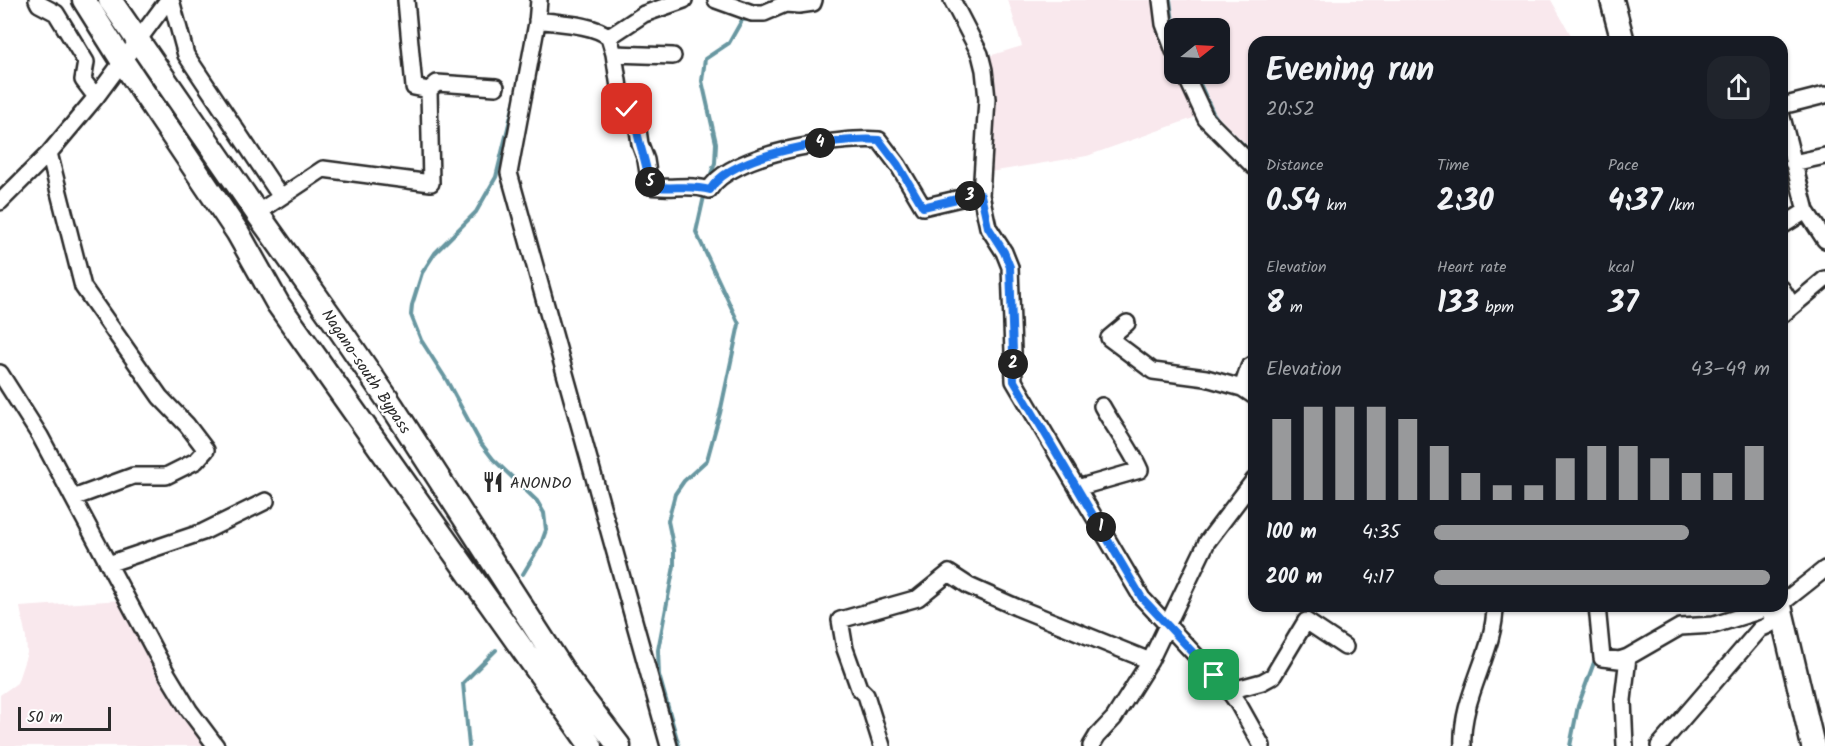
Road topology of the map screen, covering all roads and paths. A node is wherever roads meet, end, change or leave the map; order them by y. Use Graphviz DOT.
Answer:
graph roads {
  1 [pos="37,0"];
  2 [pos="84,0"];
  3 [pos="110,0"];
  4 [pos="169,0"];
  5 [pos="406,0"];
  6 [pos="539,0"];
  7 [pos="684,0"];
  8 [pos="716,0"];
  9 [pos="814,0"];
  10 [pos="952,0"];
  11 [pos="1161,0"];
  12 [pos="1612,0"];
  13 [pos="537,20"];
  14 [pos="1164,24"];
  15 [pos="1621,36"];
  16 [pos="609,37"];
  17 [pos="138,41"];
  18 [pos="614,54"];
  19 [pos="673,56"];
  20 [pos="123,62"];
  21 [pos="1190,84"];
  22 [pos="496,87"];
  23 [pos="429,90"];
  24 [pos="1825,95"];
  25 [pos="96,97"];
  26 [pos="1788,104"];
  27 [pos="1788,142"];
  28 [pos="49,153"];
  29 [pos="1825,156"];
  30 [pos="1248,161"];
  31 [pos="1793,163"];
  32 [pos="981,195"];
  33 [pos="281,197"];
  34 [pos="0,202"];
  35 [pos="1806,211"];
  36 [pos="256,213"];
  37 [pos="1788,222"];
  38 [pos="1825,240"];
  39 [pos="1825,279"];
  40 [pos="1788,309"];
  41 [pos="1127,323"];
  42 [pos="0,373"];
  43 [pos="1248,392"];
  44 [pos="1102,406"];
  45 [pos="1077,488"];
  46 [pos="1248,488"];
  47 [pos="73,498"];
  48 [pos="266,501"];
  49 [pos="108,564"];
  50 [pos="1825,568"];
  51 [pos="1788,598"];
  52 [pos="1494,612"];
  53 [pos="1598,612"];
  54 [pos="1756,612"];
  55 [pos="1776,612"];
  56 [pos="1781,612"];
  57 [pos="1167,626"];
  58 [pos="1345,647"];
  59 [pos="1628,657"];
  60 [pos="1150,661"];
  61 [pos="1228,691"];
  62 [pos="216,746"];
  63 [pos="591,746"];
  64 [pos="619,746"];
  65 [pos="669,746"];
  66 [pos="882,746"];
  67 [pos="1091,746"];
  68 [pos="1262,746"];
  69 [pos="1463,746"];
  70 [pos="1625,746"];
  71 [pos="1659,746"];
  72 [pos="1814,746"];
  1 -- 25 [label="street"];
  2 -- 20 [label="highway, Nagano-south Bypass"];
  3 -- 17 [label="highway, Nagano-south Bypass"];
  4 -- 17 [label="street"];
  4 -- 33 [label="street"];
  5 -- 23 [label="street"];
  6 -- 13 [label="street"];
  7 -- 16 [label="street"];
  8 -- 9 [label="street"];
  10 -- 32 [label="street"];
  11 -- 14 [label="street"];
  12 -- 15 [label="highway"];
  13 -- 16 [label="street"];
  13 -- 65 [label="street"];
  16 -- 18 [label="street"];
  17 -- 20 [label="street"];
  17 -- 36 [label="highway, Nagano-south Bypass"];
  18 -- 19 [label="street"];
  18 -- 32 [label="street"];
  20 -- 25 [label="street"];
  20 -- 63 [label="highway, Nagano-south Bypass"];
  21 -- 30 [label="street"];
  22 -- 23 [label="street"];
  23 -- 33 [label="street"];
  24 -- 26 [label="street"];
  25 -- 28 [label="street"];
  27 -- 31 [label="street"];
  28 -- 34 [label="street"];
  28 -- 47 [label="street"];
  29 -- 31 [label="street"];
  31 -- 35 [label="street"];
  32 -- 45 [label="street"];
  33 -- 36 [label="street"];
  35 -- 37 [label="street"];
  35 -- 38 [label="street"];
  36 -- 64 [label="highway, Nagano-south Bypass"];
  39 -- 40 [label="street"];
  41 -- 43 [label="street"];
  42 -- 47 [label="street"];
  44 -- 45 [label="street"];
  45 -- 57 [label="street"];
  46 -- 57 [label="street"];
  47 -- 49 [label="street"];
  48 -- 49 [label="street"];
  49 -- 62 [label="street"];
  50 -- 51 [label="street"];
  52 -- 69 [label="street"];
  53 -- 59 [label="street"];
  54 -- 59 [label="street"];
  55 -- 71 [label="street"];
  56 -- 72 [label="highway"];
  57 -- 60 [label="street"];
  57 -- 61 [label="street"];
  58 -- 61 [label="street"];
  59 -- 70 [label="street"];
  60 -- 66 [label="street"];
  60 -- 67 [label="street"];
  61 -- 68 [label="street"];
}
